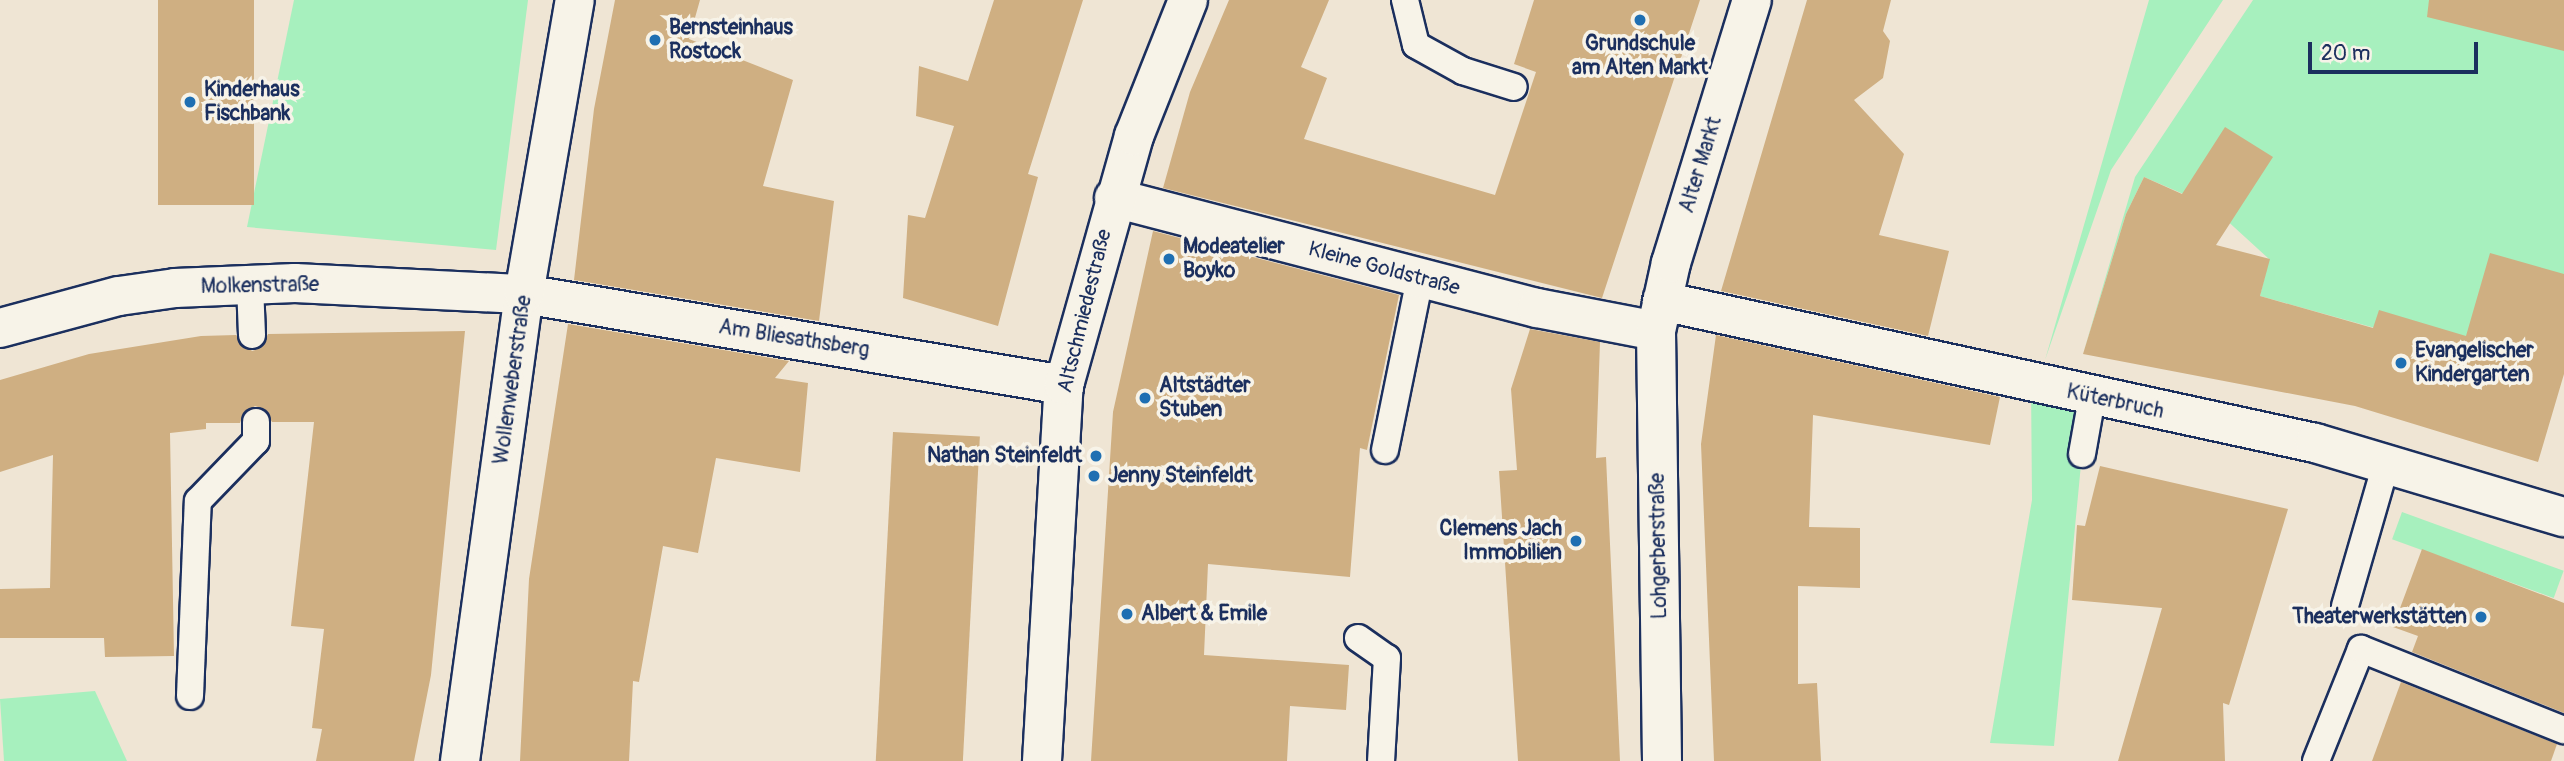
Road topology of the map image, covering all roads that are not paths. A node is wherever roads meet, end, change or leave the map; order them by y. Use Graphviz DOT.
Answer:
graph roads {
  1 [pos="575,0"];
  2 [pos="1188,0"];
  3 [pos="1405,0"];
  4 [pos="1752,0"];
  5 [pos="1514,87"];
  6 [pos="1114,198"];
  7 [pos="1420,278"];
  8 [pos="250,285"];
  9 [pos="524,294"];
  10 [pos="1659,316"];
  11 [pos="0,328"];
  12 [pos="252,335"];
  13 [pos="1064,385"];
  14 [pos="2092,398"];
  15 [pos="256,422"];
  16 [pos="1385,450"];
  17 [pos="2082,454"];
  18 [pos="2386,464"];
  19 [pos="2564,517"];
  20 [pos="2346,606"];
  21 [pos="1358,638"];
  22 [pos="190,696"];
  23 [pos="2564,730"];
  24 [pos="460,761"];
  25 [pos="1042,761"];
  26 [pos="1381,761"];
  27 [pos="1662,761"];
  28 [pos="2316,761"];
  1 -- 9 [label="street, Wollenweberstraße"];
  2 -- 6 [label="street, Altschmiedestraße"];
  3 -- 5 [label="lane"];
  4 -- 10 [label="street, Alter Markt"];
  6 -- 7 [label="street, Kleine Goldstraße"];
  6 -- 13 [label="street, Altschmiedestraße"];
  7 -- 10 [label="street, Kleine Goldstraße"];
  7 -- 16 [label="lane"];
  8 -- 9 [label="street, Molkenstraße"];
  8 -- 11 [label="street, Molkenstraße"];
  8 -- 12 [label="lane"];
  9 -- 13 [label="street, Am Bliesathsberg"];
  9 -- 24 [label="street, Wollenweberstraße"];
  10 -- 14 [label="street, Küterbruch"];
  10 -- 27 [label="street, Lohgerberstraße"];
  13 -- 25 [label="street, Altschmiedestraße"];
  14 -- 17 [label="lane"];
  14 -- 18 [label="street, Küterbruch"];
  15 -- 22 [label="lane"];
  18 -- 19 [label="street, Küterbruch"];
  18 -- 20 [label="lane"];
  21 -- 26 [label="lane"];
  23 -- 28 [label="lane"];
}
